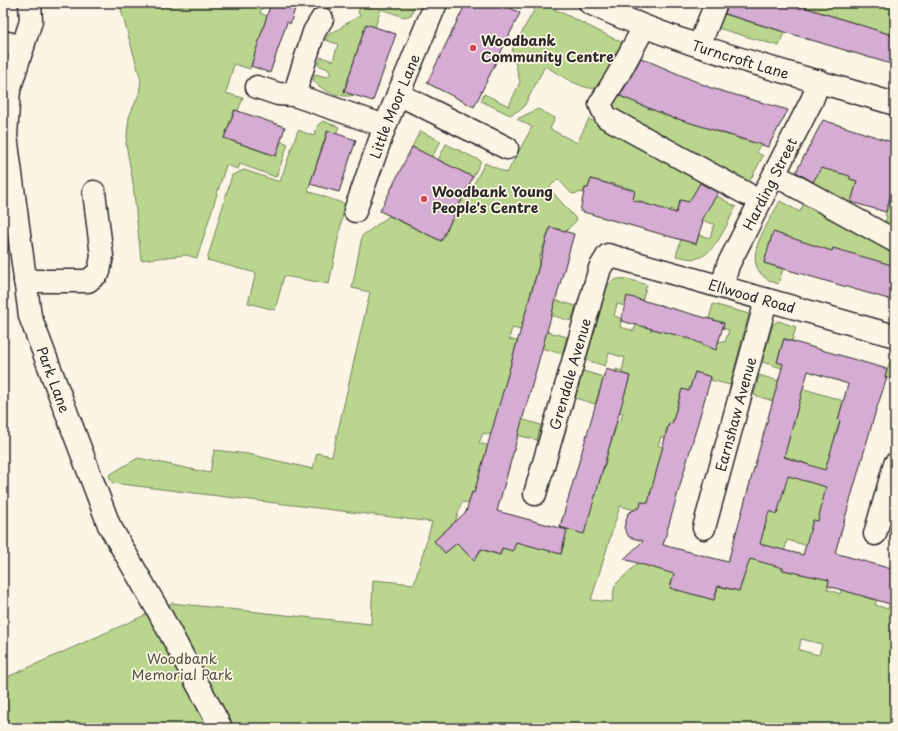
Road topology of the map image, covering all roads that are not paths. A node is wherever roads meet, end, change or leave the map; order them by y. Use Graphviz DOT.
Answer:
graph roads {
  1 [pos="30,3"];
  2 [pos="436,3"];
  3 [pos="590,3"];
  4 [pos="716,3"];
  5 [pos="322,19"];
  6 [pos="644,27"];
  7 [pos="13,45"];
  8 [pos="699,46"];
  9 [pos="819,81"];
  10 [pos="257,87"];
  11 [pos="398,94"];
  12 [pos="294,95"];
  13 [pos="895,104"];
  14 [pos="385,126"];
  15 [pos="507,148"];
  16 [pos="786,181"];
  17 [pos="94,192"];
  18 [pos="747,194"];
  19 [pos="354,210"];
  20 [pos="895,241"];
  21 [pos="608,255"];
  22 [pos="25,281"];
  23 [pos="722,287"];
  24 [pos="766,301"];
  25 [pos="895,336"];
  26 [pos="895,464"];
  27 [pos="535,494"];
  28 [pos="704,528"];
  29 [pos="875,534"];
  30 [pos="220,728"];
  1 -- 7 [label="street, Park Lane"];
  2 -- 11 [label="street, Little Moor Lane"];
  3 -- 6 [label="street, Turncroft Lane"];
  4 -- 8 [label="street"];
  5 -- 12 [label="street"];
  6 -- 8 [label="street, Turncroft Lane"];
  6 -- 18 [label="street"];
  7 -- 22 [label="street, Park Lane"];
  8 -- 9 [label="street, Turncroft Lane"];
  9 -- 13 [label="street, Turncroft Lane"];
  9 -- 23 [label="street, Harding Street"];
  10 -- 12 [label="street"];
  11 -- 14 [label="street, Little Moor Lane"];
  11 -- 15 [label="street"];
  12 -- 14 [label="street"];
  14 -- 19 [label="street, Little Moor Lane"];
  16 -- 20 [label="street"];
  17 -- 22 [label="street"];
  21 -- 23 [label="street, Ellwood Road"];
  21 -- 27 [label="street, Grendale Avenue"];
  22 -- 30 [label="street, Park Lane"];
  23 -- 24 [label="street, Ellwood Road"];
  24 -- 25 [label="street, Ellwood Road"];
  24 -- 28 [label="street, Earnshaw Avenue"];
  26 -- 29 [label="street"];
}
